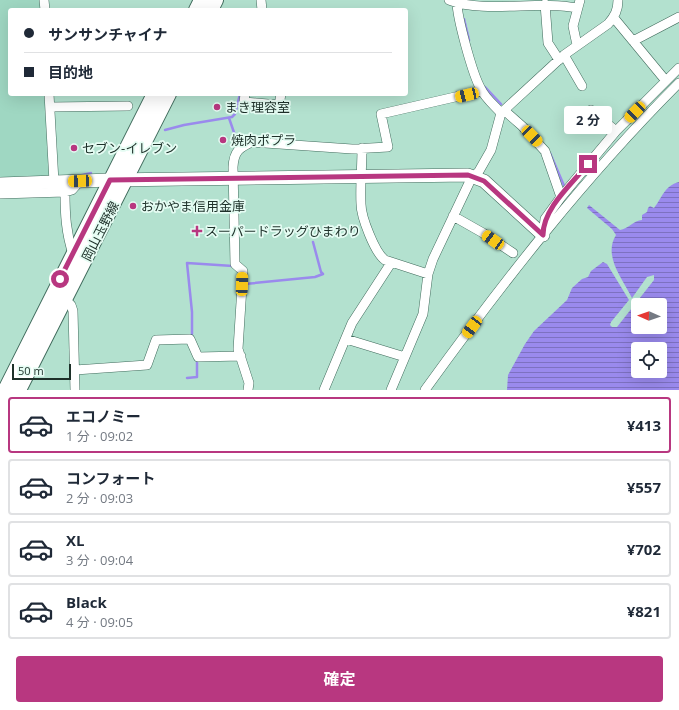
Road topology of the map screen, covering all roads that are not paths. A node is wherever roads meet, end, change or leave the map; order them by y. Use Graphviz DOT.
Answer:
graph roads {
  1 [pos="618,0"];
  2 [pos="454,1"];
  3 [pos="550,3"];
  4 [pos="578,4"];
  5 [pos="679,17"];
  6 [pos="614,18"];
  7 [pos="633,42"];
  8 [pos="577,45"];
  9 [pos="561,58"];
  10 [pos="679,68"];
  11 [pos="665,82"];
  12 [pos="679,83"];
  13 [pos="582,86"];
  14 [pos="482,91"];
  15 [pos="50,96"];
  16 [pos="153,96"];
  17 [pos="168,96"];
  18 [pos="245,96"];
  19 [pos="280,96"];
  20 [pos="657,105"];
  21 [pos="128,106"];
  22 [pos="50,107"];
  23 [pos="591,110"];
  24 [pos="503,112"];
  25 [pos="616,132"];
  26 [pos="362,148"];
  27 [pos="362,176"];
  28 [pos="474,176"];
  29 [pos="233,178"];
  30 [pos="110,180"];
  31 [pos="126,180"];
  32 [pos="80,181"];
  33 [pos="54,182"];
  34 [pos="0,184"];
  35 [pos="65,192"];
  36 [pos="0,194"];
  37 [pos="561,197"];
  38 [pos="452,216"];
  39 [pos="543,235"];
  40 [pos="513,253"];
  41 [pos="73,254"];
  42 [pos="391,263"];
  43 [pos="428,274"];
  44 [pos="60,295"];
  45 [pos="346,339"];
  46 [pos="241,356"];
  47 [pos="406,357"];
  48 [pos="75,370"];
  49 [pos="5,390"];
  50 [pos="19,390"];
  51 [pos="75,390"];
  52 [pos="248,390"];
  53 [pos="324,390"];
  54 [pos="391,390"];
  55 [pos="425,390"];
  1 -- 6 [label="street"];
  2 -- 3 [label="street"];
  2 -- 14 [label="street"];
  3 -- 4 [label="street"];
  3 -- 9 [label="street"];
  4 -- 8 [label="street"];
  5 -- 7 [label="street"];
  6 -- 7 [label="street"];
  6 -- 8 [label="street"];
  7 -- 11 [label="street"];
  8 -- 9 [label="street"];
  9 -- 13 [label="street"];
  9 -- 24 [label="street"];
  10 -- 11 [label="street"];
  11 -- 20 [label="street"];
  11 -- 25 [label="street"];
  12 -- 20 [label="street"];
  14 -- 24 [label="street"];
  14 -- 26 [label="street"];
  15 -- 22 [label="street"];
  16 -- 30 [label="main road, 岡山玉野線"];
  17 -- 31 [label="main road, 岡山玉野線"];
  18 -- 19 [label="street"];
  20 -- 39 [label="street"];
  21 -- 22 [label="street"];
  22 -- 33 [label="street"];
  23 -- 25 [label="street"];
  24 -- 28 [label="street"];
  24 -- 37 [label="street"];
  25 -- 37 [label="street"];
  26 -- 27 [label="street"];
  26 -- 29 [label="street"];
  27 -- 28 [label="street"];
  27 -- 29 [label="street"];
  27 -- 42 [label="street"];
  28 -- 38 [label="street"];
  28 -- 39 [label="street"];
  29 -- 31 [label="street"];
  29 -- 46 [label="street"];
  30 -- 31 [label="street"];
  30 -- 32 [label="street"];
  30 -- 41 [label="main road, 岡山玉野線"];
  31 -- 44 [label="main road, 岡山玉野線"];
  32 -- 33 [label="street"];
  32 -- 35 [label="street"];
  33 -- 34 [label="street"];
  35 -- 36 [label="street"];
  35 -- 41 [label="street"];
  37 -- 39 [label="street"];
  38 -- 40 [label="street"];
  38 -- 43 [label="street"];
  39 -- 55 [label="street"];
  41 -- 44 [label="main road, 岡山玉野線"];
  42 -- 43 [label="street"];
  42 -- 45 [label="street"];
  43 -- 47 [label="street"];
  44 -- 48 [label="street"];
  44 -- 49 [label="main road, 岡山玉野線"];
  44 -- 50 [label="main road, 岡山玉野線"];
  45 -- 47 [label="street"];
  45 -- 53 [label="street"];
  46 -- 48 [label="street"];
  46 -- 52 [label="street"];
  47 -- 54 [label="street"];
  48 -- 51 [label="street"];
}
